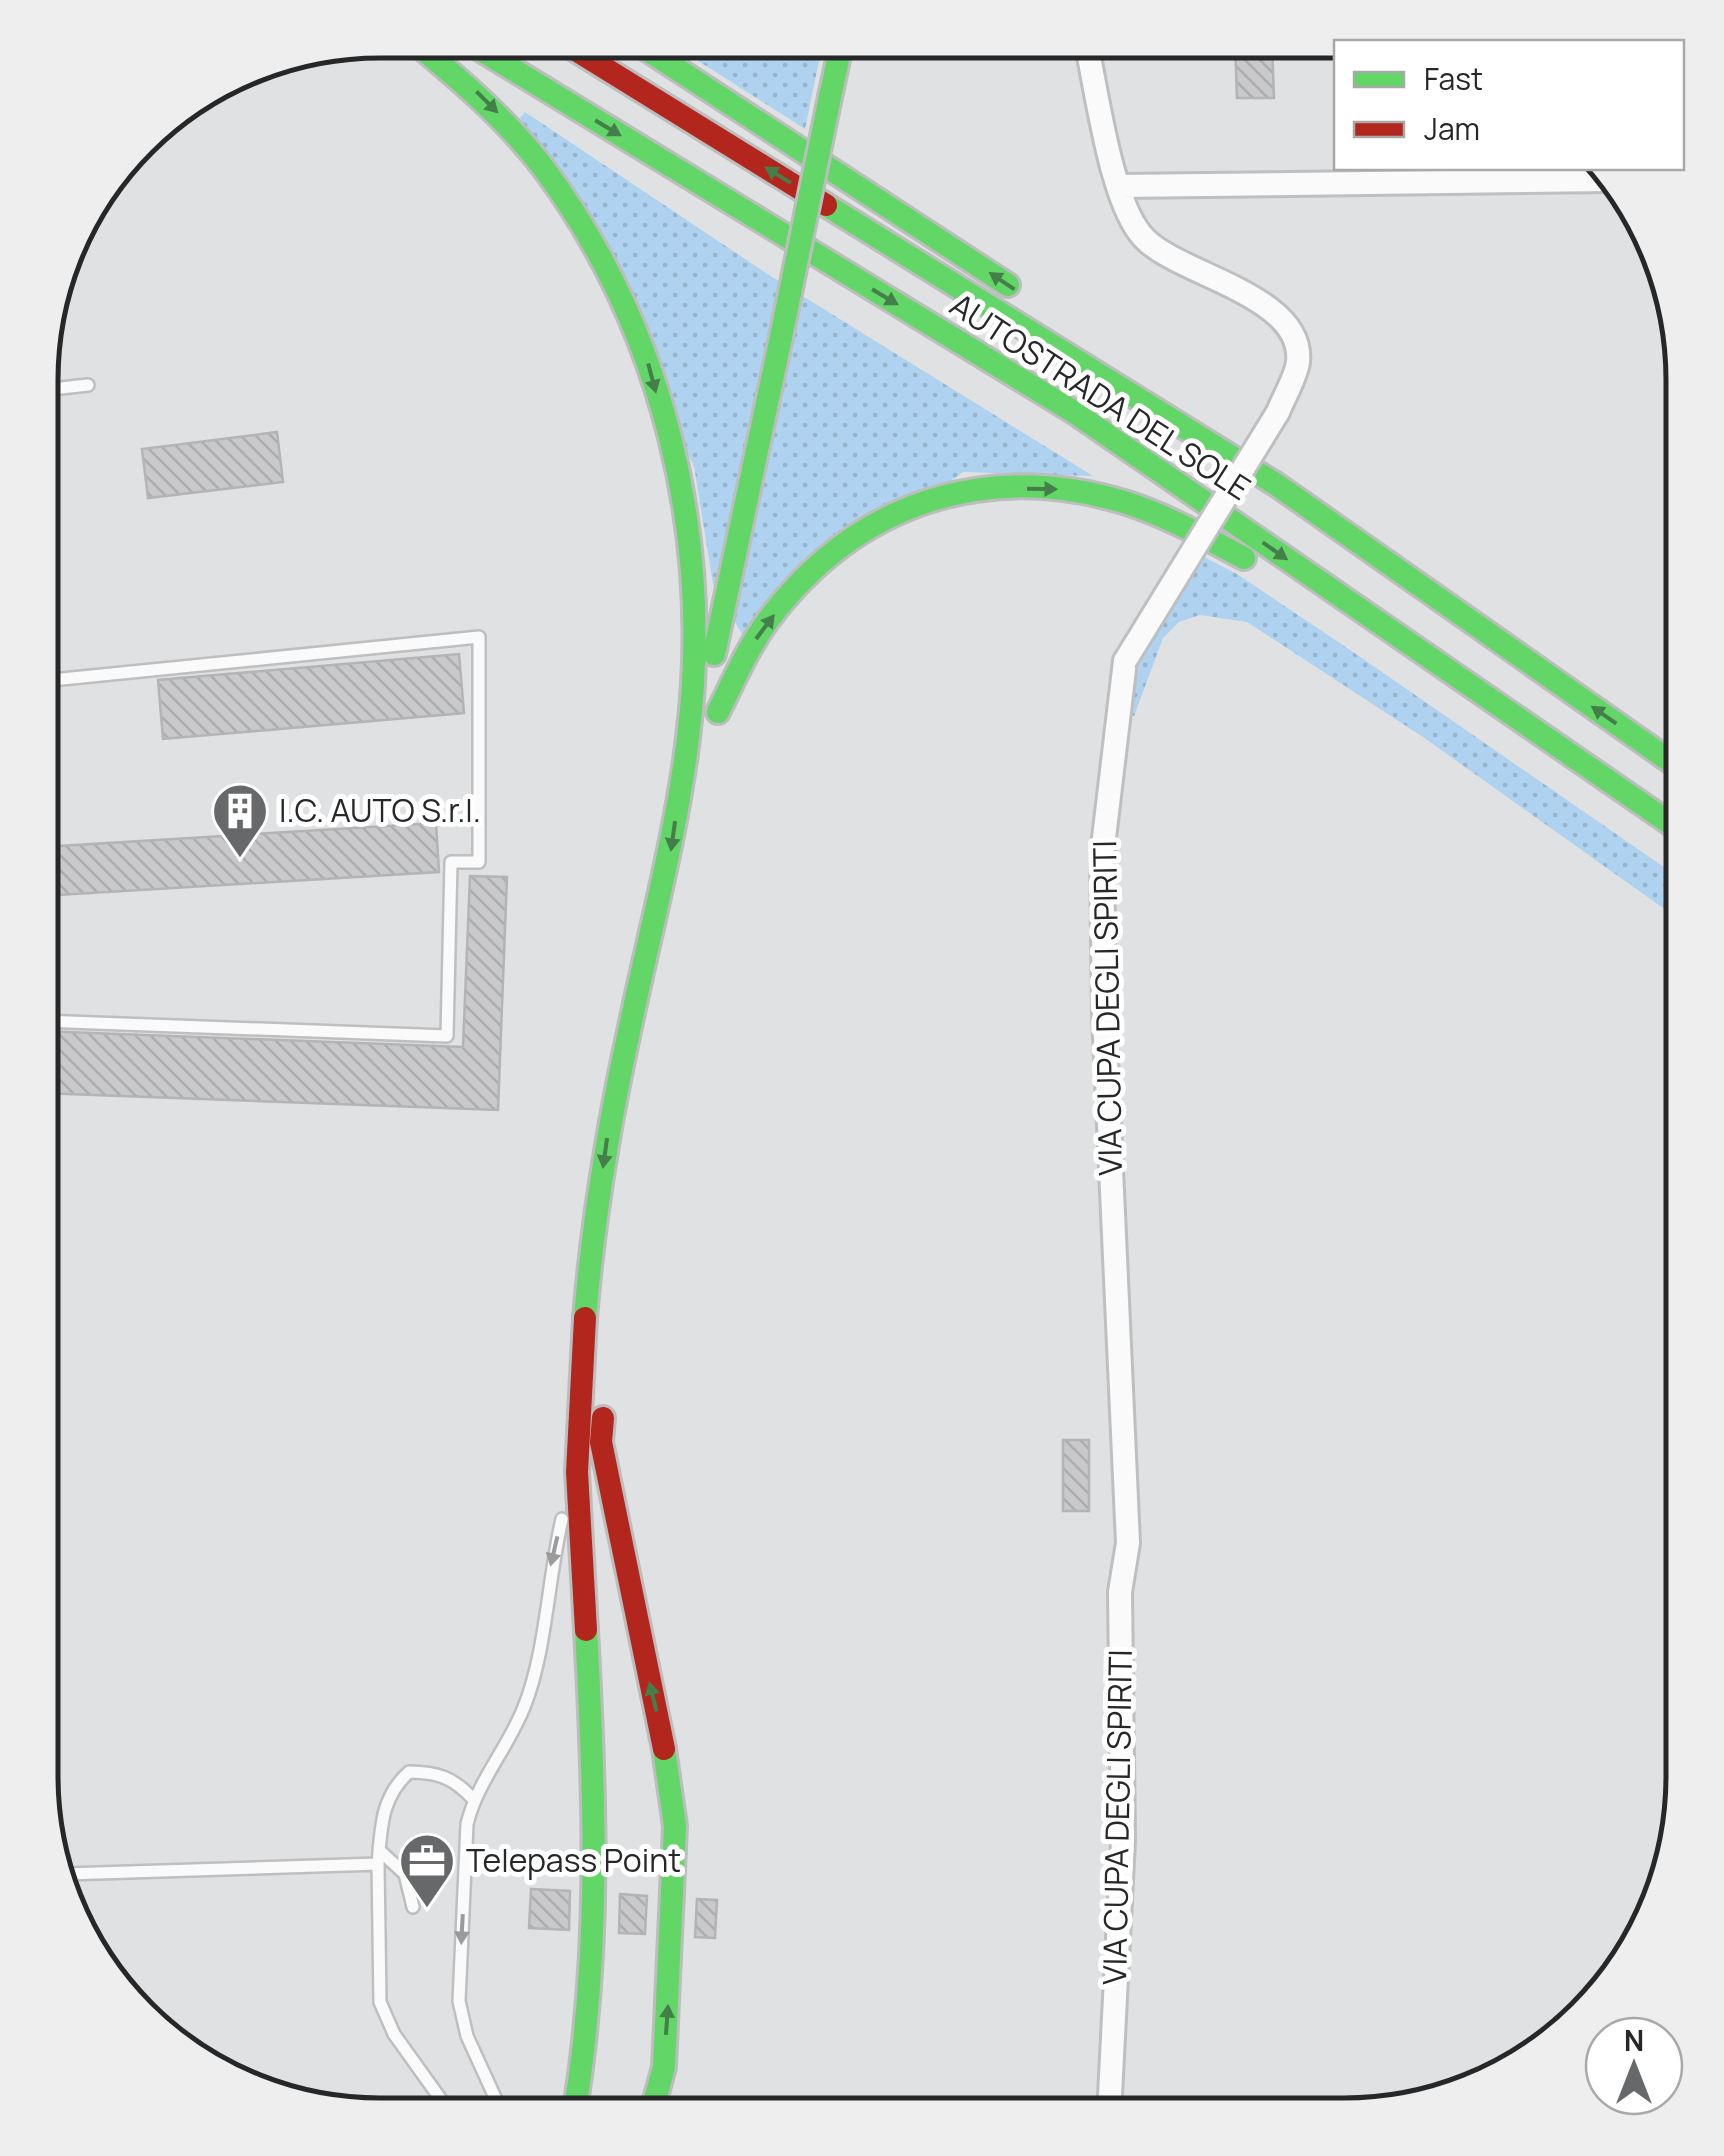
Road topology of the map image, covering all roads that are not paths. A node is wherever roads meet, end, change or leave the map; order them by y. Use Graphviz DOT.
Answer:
graph roads {
  1 [pos="437,58"];
  2 [pos="494,58"];
  3 [pos="590,58"];
  4 [pos="660,58"];
  5 [pos="838,58"];
  6 [pos="1090,58"];
  7 [pos="1597,180"];
  8 [pos="1119,186"];
  9 [pos="1030,300"];
  10 [pos="1095,344"];
  11 [pos="88,385"];
  12 [pos="58,388"];
  13 [pos="1277,485"];
  14 [pos="720,632"];
  15 [pos="1420,651"];
  16 [pos="58,680"];
  17 [pos="714,732"];
  18 [pos="1666,757"];
  19 [pos="680,784"];
  20 [pos="1666,821"];
  21 [pos="677,928"];
  22 [pos="58,1022"];
  23 [pos="606,1387"];
  24 [pos="576,1456"];
  25 [pos="474,1799"];
  26 [pos="379,1850"];
  27 [pos="378,1864"];
  28 [pos="73,1874"];
  29 [pos="413,1908"];
  30 [pos="440,2098"];
  31 [pos="495,2098"];
  32 [pos="576,2098"];
  33 [pos="656,2098"];
  34 [pos="1110,2098"];
  1 -- 19 [label="highway, one-way"];
  2 -- 15 [label="highway, AUTOSTRADA DEL SOLE, one-way"];
  13 -- 3 [label="highway, AUTOSTRADA DEL SOLE, one-way"];
  9 -- 4 [label="highway, one-way"];
  5 -- 14 [label="highway, bridge"];
  6 -- 8 [label="street, VIA CUPA DEGLI SPIRITI"];
  7 -- 8 [label="street"];
  8 -- 34 [label="street, VIA CUPA DEGLI SPIRITI, bridge"];
  10 -- 13 [label="highway"];
  11 -- 12 [label="lane"];
  18 -- 13 [label="highway, AUTOSTRADA DEL SOLE, one-way"];
  14 -- 17 [label="highway"];
  14 -- 19 [label="highway"];
  17 -- 15 [label="highway, one-way"];
  15 -- 20 [label="highway, AUTOSTRADA DEL SOLE"];
  16 -- 22 [label="lane"];
  17 -- 21 [label="highway"];
  19 -- 24 [label="highway, one-way"];
  33 -- 23 [label="highway, one-way"];
  24 -- 25 [label="lane, one-way"];
  24 -- 32 [label="highway"];
  25 -- 26 [label="lane"];
  25 -- 31 [label="lane, one-way"];
  26 -- 27 [label="lane"];
  26 -- 29 [label="lane"];
  27 -- 28 [label="lane"];
  27 -- 30 [label="lane"];
}
